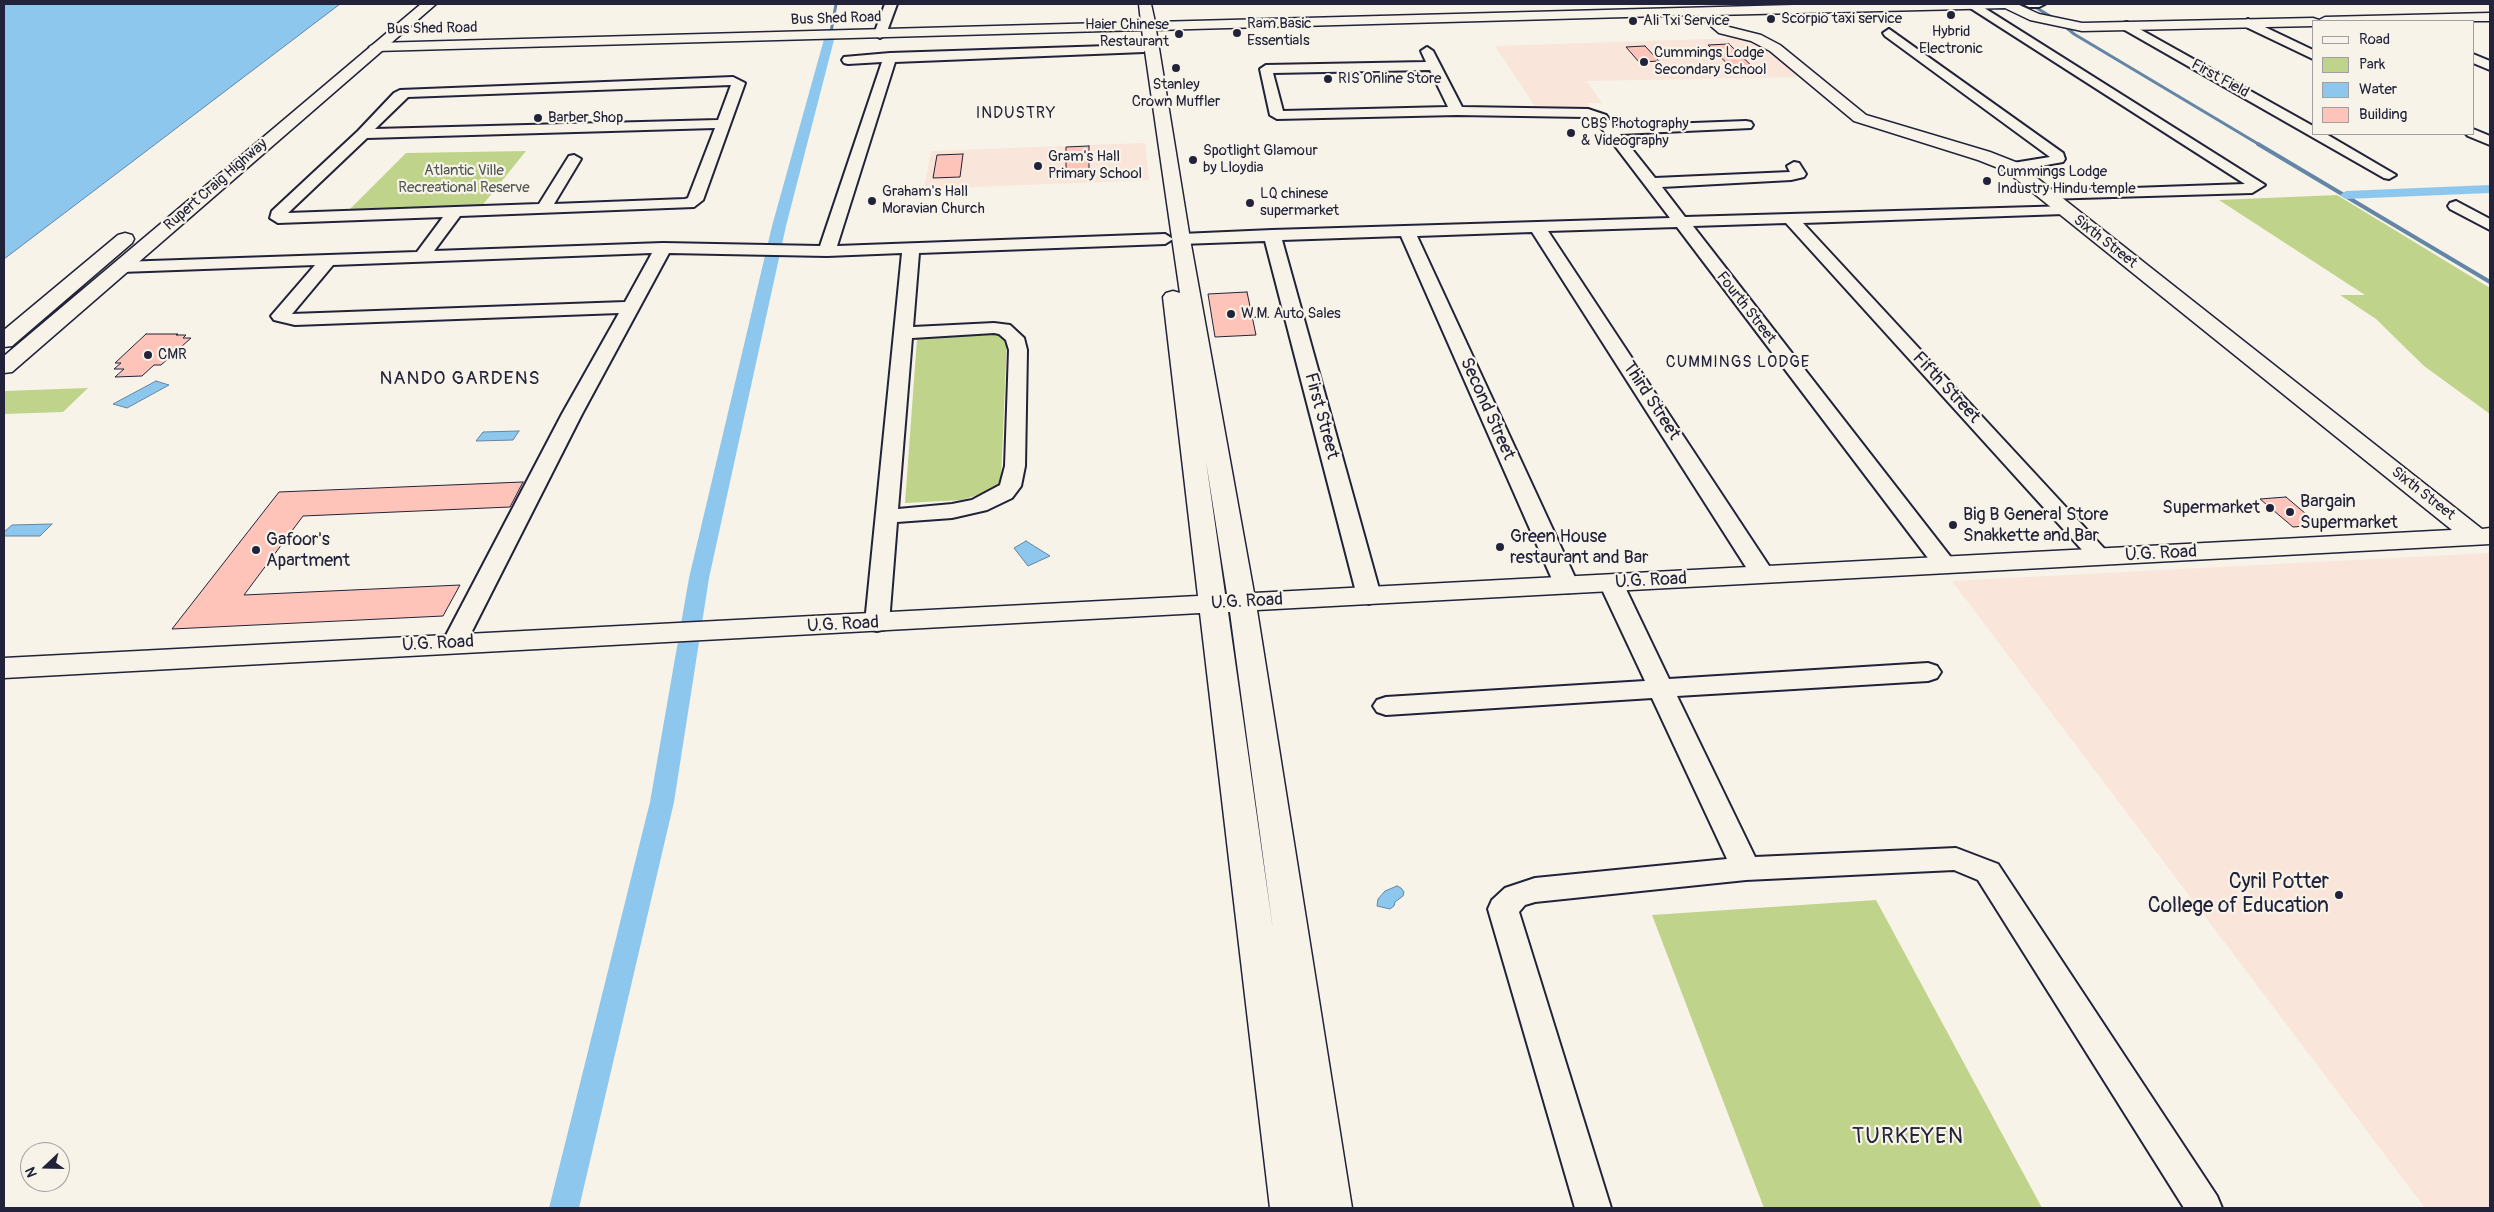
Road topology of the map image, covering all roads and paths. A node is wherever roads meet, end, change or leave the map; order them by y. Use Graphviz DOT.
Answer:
graph roads {
  1 [pos="409,4"];
  2 [pos="429,4"];
  3 [pos="891,4"];
  4 [pos="1970,4"];
  5 [pos="2008,4"];
  6 [pos="2030,4"];
  7 [pos="2039,4"];
  8 [pos="1612,9"];
  9 [pos="1701,11"];
  10 [pos="2490,17"];
  11 [pos="2387,20"];
  12 [pos="1142,22"];
  13 [pos="2312,22"];
  14 [pos="2248,23"];
  15 [pos="2126,26"];
  16 [pos="1889,33"];
  17 [pos="880,34"];
  18 [pos="376,47"];
  19 [pos="1426,50"];
  20 [pos="2312,55"];
  21 [pos="890,57"];
  22 [pos="2474,58"];
  23 [pos="848,60"];
  24 [pos="1434,66"];
  25 [pos="2490,66"];
  26 [pos="1457,111"];
  27 [pos="724,124"];
  28 [pos="1746,124"];
  29 [pos="1606,125"];
  30 [pos="2312,131"];
  31 [pos="2474,133"];
  32 [pos="363,134"];
  33 [pos="2318,135"];
  34 [pos="2490,141"];
  35 [pos="242,142"];
  36 [pos="574,159"];
  37 [pos="1794,166"];
  38 [pos="2012,167"];
  39 [pos="2389,175"];
  40 [pos="1650,183"];
  41 [pos="2049,196"];
  42 [pos="2456,206"];
  43 [pos="2064,209"];
  44 [pos="543,210"];
  45 [pos="454,214"];
  46 [pos="1791,219"];
  47 [pos="1681,222"];
  48 [pos="2490,225"];
  49 [pos="139,227"];
  50 [pos="1538,228"];
  51 [pos="1407,232"];
  52 [pos="1272,235"];
  53 [pos="1173,239"];
  54 [pos="663,248"];
  55 [pos="911,249"];
  56 [pos="827,252"];
  57 [pos="422,256"];
  58 [pos="328,260"];
  59 [pos="121,267"];
  60 [pos="632,307"];
  61 [pos="902,333"];
  62 [pos="4,341"];
  63 [pos="4,367"];
  64 [pos="886,516"];
  65 [pos="2484,536"];
  66 [pos="2101,557"];
  67 [pos="1945,565"];
  68 [pos="1764,575"];
  69 [pos="1611,583"];
  70 [pos="1567,586"];
  71 [pos="1370,596"];
  72 [pos="1242,602"];
  73 [pos="1212,603"];
  74 [pos="877,623"];
  75 [pos="454,643"];
  76 [pos="4,668"];
  77 [pos="1928,672"];
  78 [pos="1661,689"];
  79 [pos="1386,706"];
  80 [pos="1746,869"];
  81 [pos="1291,1208"];
  82 [pos="1331,1208"];
  83 [pos="1593,1208"];
  84 [pos="2204,1208"];
  1 -- 35 [label="street, Rupert Craig Highway"];
  2 -- 18 [label="street, Rupert Craig Highway"];
  3 -- 17 [label="street"];
  4 -- 5 [label="street, Bus Shed Road"];
  4 -- 9 [label="street, Bus Shed Road"];
  4 -- 41 [label="street"];
  5 -- 15 [label="street, Bus Shed Road"];
  6 -- 7 [label="street"];
  8 -- 9 [label="street, Bus Shed Road"];
  8 -- 12 [label="street, Bus Shed Road"];
  9 -- 38 [label="street, Sixth Street"];
  10 -- 11 [label="street"];
  12 -- 17 [label="street, Bus Shed Road"];
  12 -- 21 [label="street"];
  12 -- 53 [label="street"];
  13 -- 14 [label="street, Bus Shed Road"];
  14 -- 15 [label="street, Bus Shed Road"];
  14 -- 20 [label="street"];
  15 -- 30 [label="street, First Field"];
  16 -- 38 [label="street"];
  17 -- 18 [label="street, Bus Shed Road"];
  18 -- 59 [label="street, Rupert Craig Highway"];
  19 -- 24 [label="street"];
  21 -- 23 [label="street"];
  21 -- 56 [label="street"];
  22 -- 25 [label="street"];
  24 -- 26 [label="street"];
  24 -- 26 [label="street"];
  26 -- 29 [label="street"];
  27 -- 32 [label="street"];
  27 -- 32 [label="street"];
  27 -- 44 [label="street"];
  28 -- 29 [label="street"];
  29 -- 40 [label="street, Fourth Street"];
  31 -- 34 [label="street"];
  32 -- 45 [label="street"];
  33 -- 39 [label="street"];
  36 -- 44 [label="street"];
  37 -- 40 [label="street"];
  38 -- 41 [label="street, Sixth Street"];
  40 -- 47 [label="street, Fourth Street"];
  41 -- 43 [label="street, Sixth Street"];
  42 -- 48 [label="street"];
  43 -- 46 [label="street"];
  43 -- 65 [label="street, Sixth Street"];
  44 -- 45 [label="street"];
  45 -- 57 [label="street"];
  46 -- 47 [label="street"];
  46 -- 66 [label="street, Fifth Street"];
  47 -- 50 [label="street"];
  47 -- 67 [label="street, Fourth Street"];
  49 -- 62 [label="street, Rupert Craig Highway"];
  50 -- 51 [label="street"];
  50 -- 68 [label="street, Third Street"];
  51 -- 52 [label="street"];
  51 -- 70 [label="street, Second Street"];
  52 -- 53 [label="street"];
  52 -- 71 [label="street, First Street"];
  53 -- 55 [label="street"];
  53 -- 72 [label="street"];
  53 -- 73 [label="street"];
  54 -- 56 [label="street"];
  54 -- 57 [label="street"];
  54 -- 60 [label="street"];
  55 -- 56 [label="street"];
  55 -- 61 [label="street"];
  57 -- 58 [label="street"];
  58 -- 59 [label="street"];
  58 -- 60 [label="street"];
  59 -- 63 [label="street, Rupert Craig Highway"];
  60 -- 75 [label="street"];
  61 -- 64 [label="street"];
  61 -- 64 [label="street"];
  64 -- 74 [label="street"];
  65 -- 66 [label="street, U.G. Road"];
  66 -- 67 [label="street, U.G. Road"];
  67 -- 68 [label="street, U.G. Road"];
  68 -- 69 [label="street, U.G. Road"];
  69 -- 70 [label="street, U.G. Road"];
  69 -- 78 [label="street"];
  70 -- 71 [label="street, U.G. Road"];
  71 -- 72 [label="street, U.G. Road"];
  72 -- 73 [label="street, U.G. Road"];
  72 -- 82 [label="street"];
  73 -- 74 [label="street, U.G. Road"];
  73 -- 81 [label="street"];
  74 -- 75 [label="street, U.G. Road"];
  75 -- 76 [label="street, U.G. Road"];
  77 -- 78 [label="street"];
  78 -- 79 [label="street"];
  78 -- 80 [label="street"];
  80 -- 83 [label="street"];
  80 -- 84 [label="street"];
}
